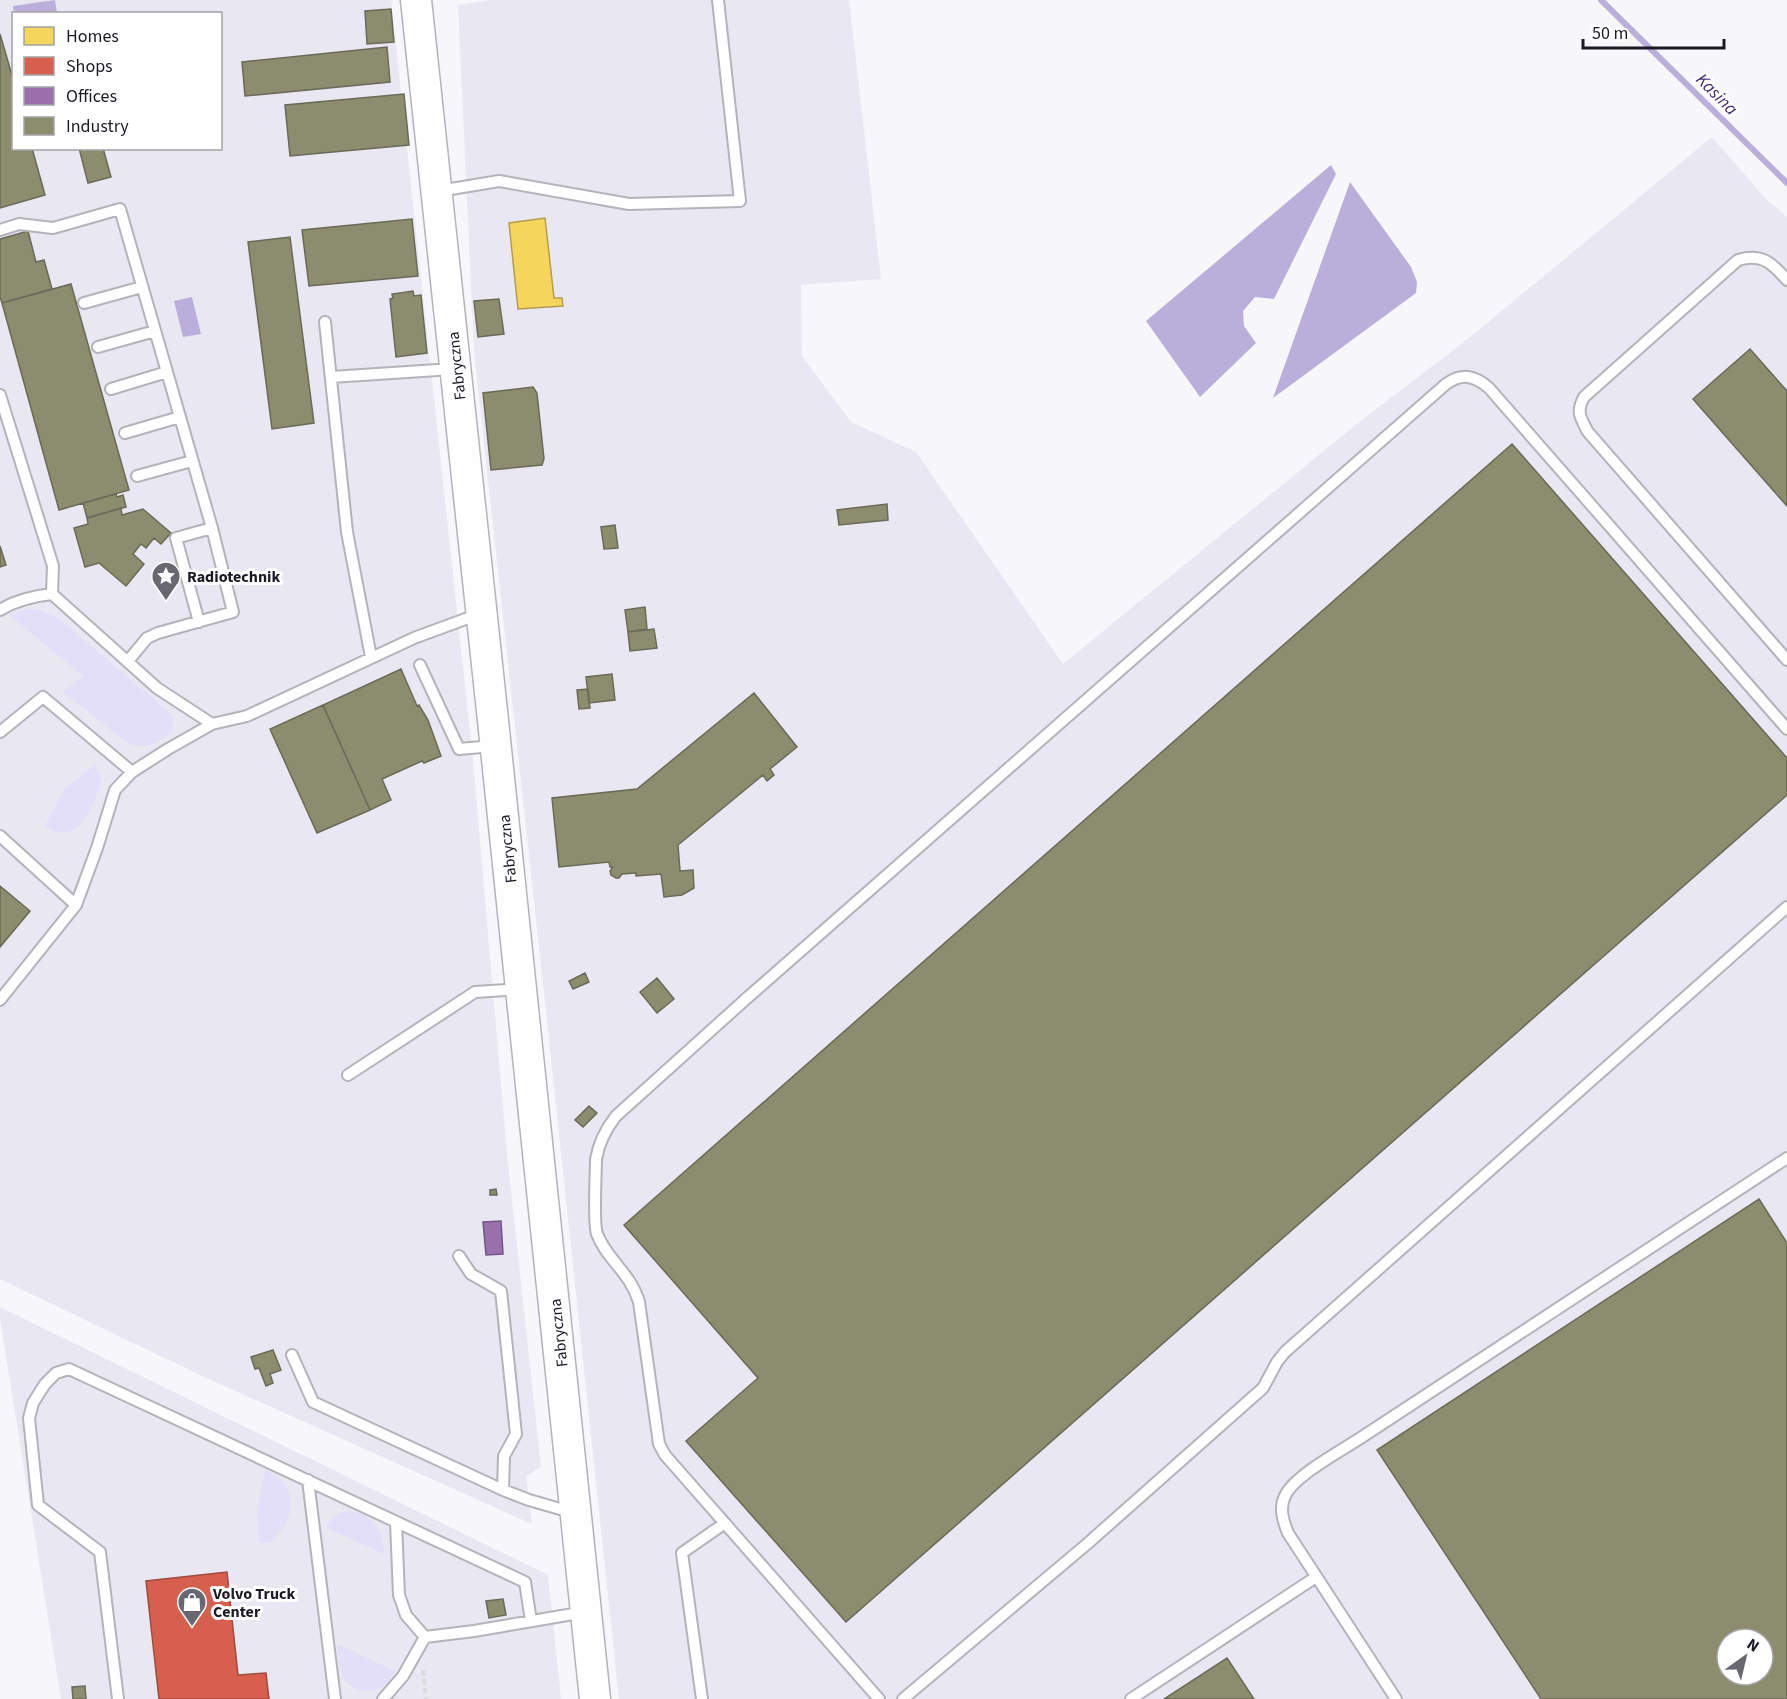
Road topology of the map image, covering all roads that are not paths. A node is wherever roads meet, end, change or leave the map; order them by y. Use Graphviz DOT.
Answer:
graph roads {
  1 [pos="416,0"];
  2 [pos="717,0"];
  3 [pos="436,191"];
  4 [pos="0,230"];
  5 [pos="1787,280"];
  6 [pos="142,287"];
  7 [pos="84,303"];
  8 [pos="325,322"];
  9 [pos="155,331"];
  10 [pos="98,347"];
  11 [pos="456,369"];
  12 [pos="166,372"];
  13 [pos="331,377"];
  14 [pos="111,389"];
  15 [pos="0,396"];
  16 [pos="180,417"];
  17 [pos="125,433"];
  18 [pos="192,461"];
  19 [pos="137,476"];
  20 [pos="212,528"];
  21 [pos="52,594"];
  22 [pos="0,610"];
  23 [pos="482,613"];
  24 [pos="199,622"];
  25 [pos="371,657"];
  26 [pos="1787,660"];
  27 [pos="128,661"];
  28 [pos="420,665"];
  29 [pos="212,724"];
  30 [pos="1787,729"];
  31 [pos="0,732"];
  32 [pos="496,746"];
  33 [pos="132,772"];
  34 [pos="0,836"];
  35 [pos="76,905"];
  36 [pos="1787,907"];
  37 [pos="521,989"];
  38 [pos="0,1000"];
  39 [pos="348,1075"];
  40 [pos="1787,1158"];
  41 [pos="459,1256"];
  42 [pos="292,1355"];
  43 [pos="308,1480"];
  44 [pos="503,1490"];
  45 [pos="576,1513"];
  46 [pos="396,1522"];
  47 [pos="725,1522"];
  48 [pos="1316,1577"];
  49 [pos="586,1612"];
  50 [pos="531,1621"];
  51 [pos="425,1637"];
  52 [pos="117,1699"];
  53 [pos="335,1699"];
  54 [pos="382,1699"];
  55 [pos="596,1699"];
  56 [pos="702,1699"];
  57 [pos="879,1699"];
  58 [pos="903,1699"];
  59 [pos="1131,1699"];
  60 [pos="1396,1699"];
  1 -- 3 [label="main road, Fabryczna"];
  2 -- 3 [label="lane"];
  3 -- 11 [label="main road, Fabryczna"];
  4 -- 6 [label="lane"];
  5 -- 26 [label="lane"];
  6 -- 7 [label="lane"];
  6 -- 9 [label="lane"];
  8 -- 13 [label="lane"];
  9 -- 10 [label="lane"];
  9 -- 12 [label="lane"];
  11 -- 13 [label="lane"];
  11 -- 23 [label="main road, Fabryczna"];
  12 -- 14 [label="lane"];
  12 -- 16 [label="lane"];
  13 -- 25 [label="lane"];
  15 -- 21 [label="lane"];
  16 -- 17 [label="lane"];
  16 -- 18 [label="lane"];
  18 -- 19 [label="lane"];
  18 -- 20 [label="lane"];
  20 -- 24 [label="lane"];
  20 -- 24 [label="lane"];
  21 -- 22 [label="lane"];
  21 -- 27 [label="lane"];
  23 -- 25 [label="lane"];
  23 -- 32 [label="main road, Fabryczna"];
  24 -- 27 [label="lane"];
  25 -- 29 [label="lane"];
  27 -- 29 [label="lane"];
  28 -- 32 [label="lane"];
  29 -- 33 [label="lane"];
  30 -- 47 [label="lane"];
  31 -- 33 [label="lane"];
  32 -- 37 [label="main road, Fabryczna"];
  33 -- 35 [label="lane"];
  34 -- 35 [label="lane"];
  35 -- 38 [label="lane"];
  36 -- 58 [label="lane"];
  37 -- 39 [label="lane"];
  37 -- 45 [label="main road, Fabryczna"];
  40 -- 48 [label="lane"];
  41 -- 44 [label="lane"];
  42 -- 44 [label="lane"];
  43 -- 46 [label="lane"];
  43 -- 52 [label="lane"];
  43 -- 53 [label="lane"];
  44 -- 45 [label="lane"];
  45 -- 49 [label="main road, Fabryczna"];
  46 -- 50 [label="lane"];
  46 -- 51 [label="lane"];
  47 -- 56 [label="lane"];
  47 -- 57 [label="lane"];
  48 -- 59 [label="lane"];
  48 -- 60 [label="lane"];
  49 -- 50 [label="lane"];
  49 -- 55 [label="main road, Fabryczna"];
  50 -- 51 [label="lane"];
  51 -- 54 [label="lane"];
}
